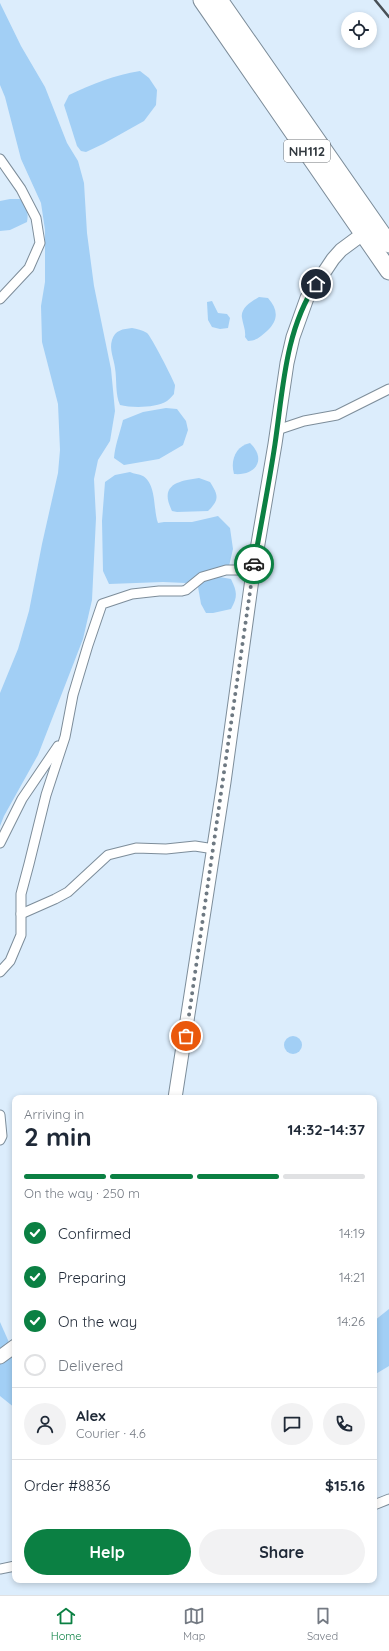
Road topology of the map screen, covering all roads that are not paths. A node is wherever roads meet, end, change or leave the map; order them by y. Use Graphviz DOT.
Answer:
graph roads {
  1 [pos="202,0"];
  2 [pos="219,0"];
  3 [pos="0,159"];
  4 [pos="364,233"];
  5 [pos="389,244"];
  6 [pos="389,271"];
  7 [pos="0,299"];
  8 [pos="389,389"];
  9 [pos="277,430"];
  10 [pos="252,579"];
  11 [pos="65,737"];
  12 [pos="0,843"];
  13 [pos="214,849"];
  14 [pos="20,914"];
  15 [pos="0,972"];
  16 [pos="175,1095"];
  17 [pos="0,1115"];
  18 [pos="0,1140"];
  19 [pos="12,1348"];
  20 [pos="0,1357"];
  21 [pos="389,1499"];
  22 [pos="377,1504"];
  23 [pos="12,1567"];
  24 [pos="0,1569"];
  1 -- 4 [label="highway, NH112"];
  2 -- 5 [label="highway, NH112"];
  3 -- 7 [label="street"];
  4 -- 6 [label="highway, NH112"];
  4 -- 9 [label="street"];
  8 -- 9 [label="street"];
  9 -- 10 [label="street"];
  10 -- 11 [label="street"];
  10 -- 13 [label="street"];
  11 -- 12 [label="street"];
  11 -- 14 [label="street"];
  13 -- 14 [label="street"];
  13 -- 16 [label="street"];
  14 -- 15 [label="street"];
  17 -- 18 [label="street"];
  19 -- 20 [label="street"];
  21 -- 22 [label="street"];
  23 -- 24 [label="street"];
}
